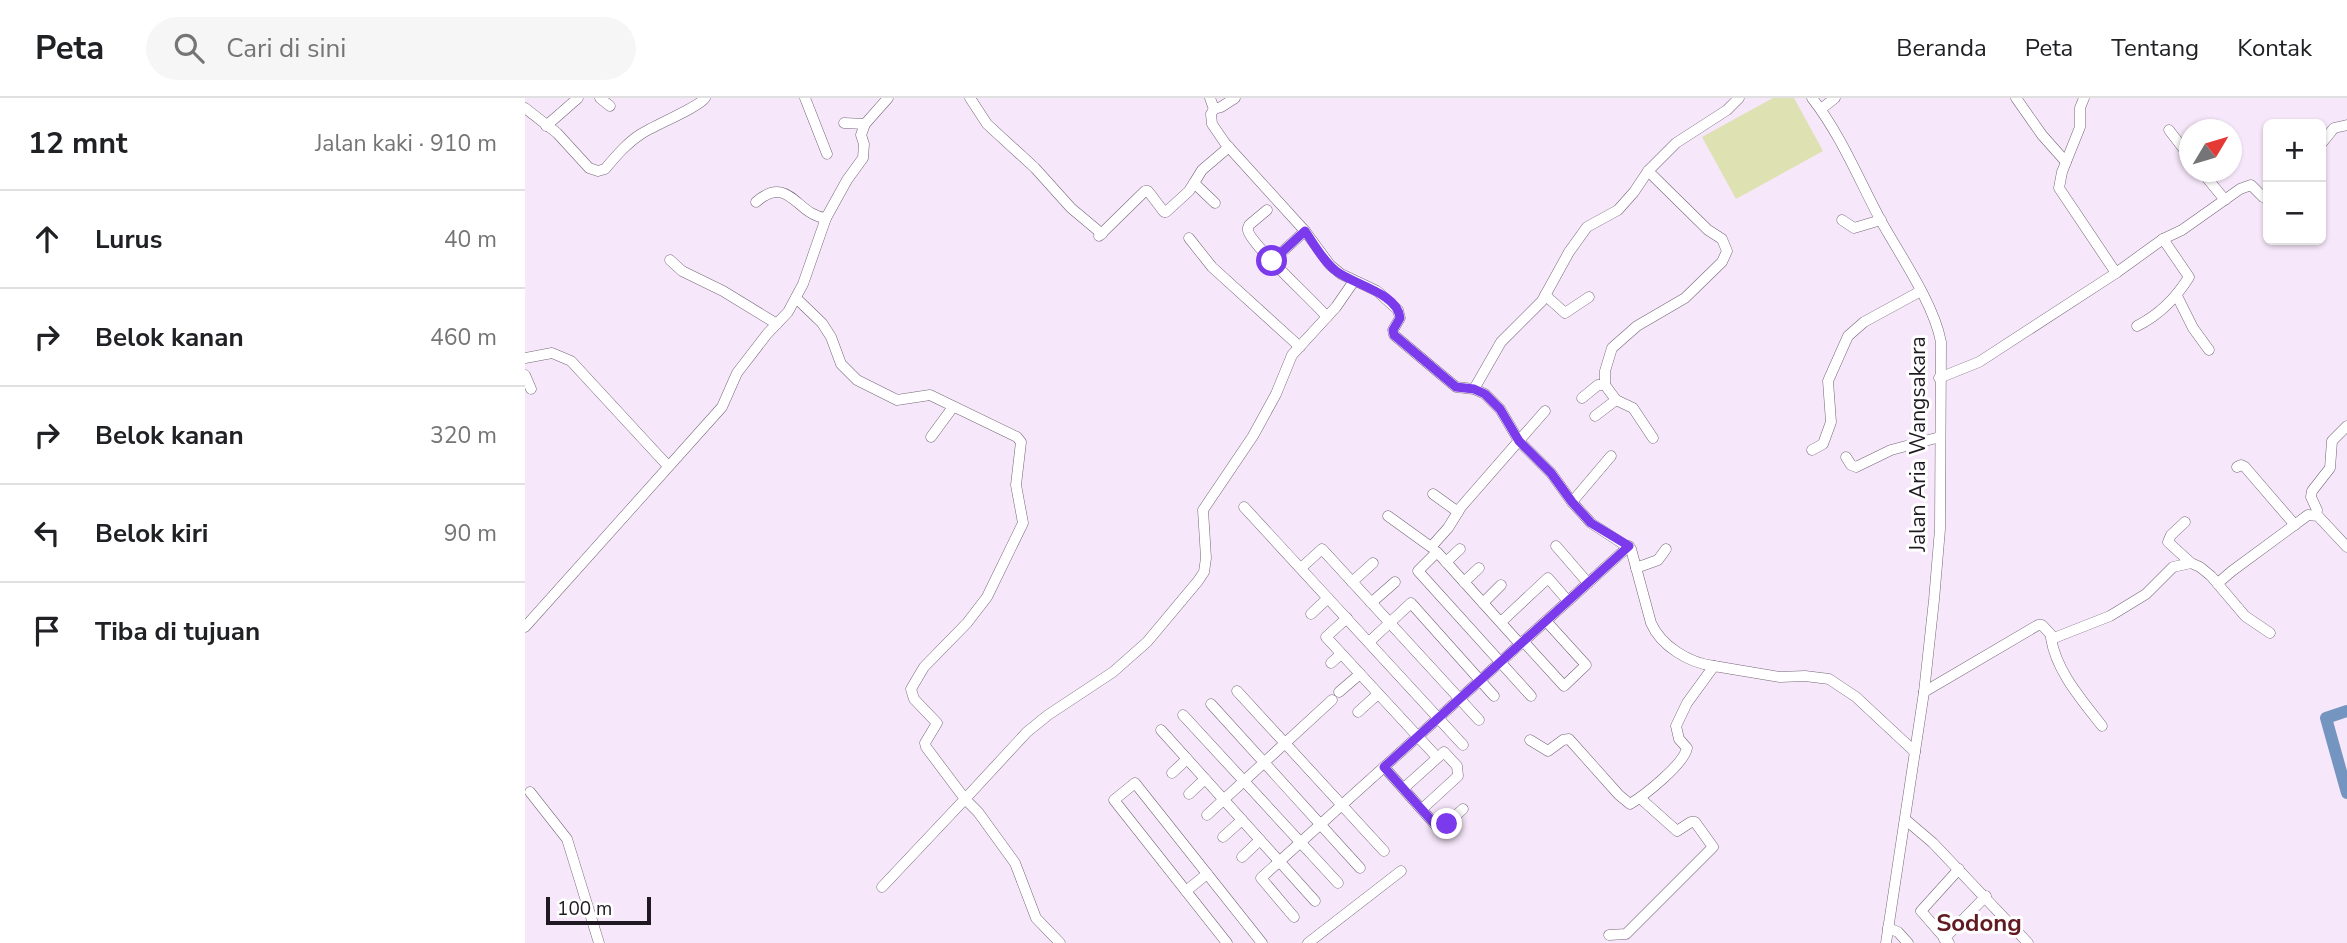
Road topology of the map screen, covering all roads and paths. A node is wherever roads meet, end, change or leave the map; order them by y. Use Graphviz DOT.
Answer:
graph roads {
  1 [pos="578,98"];
  2 [pos="600,98"];
  3 [pos="705,98"];
  4 [pos="805,98"];
  5 [pos="888,98"];
  6 [pos="970,98"];
  7 [pos="1210,98"];
  8 [pos="1235,98"];
  9 [pos="1739,98"];
  10 [pos="1812,98"];
  11 [pos="1835,98"];
  12 [pos="2016,98"];
  13 [pos="2084,98"];
  14 [pos="610,106"];
  15 [pos="525,108"];
  16 [pos="1214,109"];
  17 [pos="1821,109"];
  18 [pos="844,123"];
  19 [pos="865,124"];
  20 [pos="2347,125"];
  21 [pos="546,126"];
  22 [pos="2169,130"];
  23 [pos="2326,138"];
  24 [pos="2179,143"];
  25 [pos="1229,147"];
  26 [pos="827,154"];
  27 [pos="2066,162"];
  28 [pos="1648,171"];
  29 [pos="2210,182"];
  30 [pos="1194,183"];
  31 [pos="2263,196"];
  32 [pos="2225,200"];
  33 [pos="756,202"];
  34 [pos="1215,203"];
  35 [pos="1267,210"];
  36 [pos="826,218"];
  37 [pos="1842,220"];
  38 [pos="1881,220"];
  39 [pos="1305,231"];
  40 [pos="1189,238"];
  41 [pos="2163,239"];
  42 [pos="670,261"];
  43 [pos="1272,261"];
  44 [pos="2116,274"];
  45 [pos="1354,281"];
  46 [pos="1919,292"];
  47 [pos="1545,295"];
  48 [pos="2177,296"];
  49 [pos="1590,297"];
  50 [pos="796,298"];
  51 [pos="1327,317"];
  52 [pos="777,324"];
  53 [pos="2137,326"];
  54 [pos="1300,346"];
  55 [pos="2209,350"];
  56 [pos="525,358"];
  57 [pos="525,375"];
  58 [pos="1939,378"];
  59 [pos="1605,384"];
  60 [pos="531,389"];
  61 [pos="1474,389"];
  62 [pos="1581,398"];
  63 [pos="1616,400"];
  64 [pos="953,407"];
  65 [pos="1545,411"];
  66 [pos="1595,416"];
  67 [pos="2347,426"];
  68 [pos="1940,437"];
  69 [pos="931,438"];
  70 [pos="1654,438"];
  71 [pos="1519,441"];
  72 [pos="1812,450"];
  73 [pos="1611,456"];
  74 [pos="1846,457"];
  75 [pos="668,466"];
  76 [pos="2237,467"];
  77 [pos="1433,494"];
  78 [pos="1572,502"];
  79 [pos="1244,507"];
  80 [pos="1458,512"];
  81 [pos="2316,515"];
  82 [pos="1388,516"];
  83 [pos="2185,522"];
  84 [pos="2295,525"];
  85 [pos="1556,546"];
  86 [pos="1629,546"];
  87 [pos="2347,547"];
  88 [pos="1460,549"];
  89 [pos="1667,549"];
  90 [pos="1446,562"];
  91 [pos="1373,563"];
  92 [pos="2191,564"];
  93 [pos="1301,568"];
  94 [pos="1479,568"];
  95 [pos="1636,568"];
  96 [pos="1353,582"];
  97 [pos="1395,582"];
  98 [pos="1464,582"];
  99 [pos="1588,583"];
  100 [pos="2218,583"];
  101 [pos="1501,585"];
  102 [pos="1328,598"];
  103 [pos="1568,601"];
  104 [pos="1371,603"];
  105 [pos="1483,603"];
  106 [pos="1311,614"];
  107 [pos="1347,618"];
  108 [pos="1546,621"];
  109 [pos="1501,622"];
  110 [pos="1390,623"];
  111 [pos="525,627"];
  112 [pos="2270,633"];
  113 [pos="2051,638"];
  114 [pos="1369,642"];
  115 [pos="1522,643"];
  116 [pos="1341,654"];
  117 [pos="1500,662"];
  118 [pos="1331,663"];
  119 [pos="1714,666"];
  120 [pos="1360,674"];
  121 [pos="1480,680"];
  122 [pos="1237,691"];
  123 [pos="1924,692"];
  124 [pos="1378,694"];
  125 [pos="1494,696"];
  126 [pos="1531,696"];
  127 [pos="1459,699"];
  128 [pos="1211,704"];
  129 [pos="1359,712"];
  130 [pos="1183,715"];
  131 [pos="1439,718"];
  132 [pos="1479,720"];
  133 [pos="2102,726"];
  134 [pos="1161,730"];
  135 [pos="1418,737"];
  136 [pos="1531,740"];
  137 [pos="1285,743"];
  138 [pos="1463,745"];
  139 [pos="1915,751"];
  140 [pos="1434,754"];
  141 [pos="1187,759"];
  142 [pos="1264,762"];
  143 [pos="1384,767"];
  144 [pos="1172,774"];
  145 [pos="1205,779"];
  146 [pos="1244,781"];
  147 [pos="1404,788"];
  148 [pos="530,792"];
  149 [pos="1189,794"];
  150 [pos="1640,798"];
  151 [pos="965,799"];
  152 [pos="1224,799"];
  153 [pos="1342,805"];
  154 [pos="1422,809"];
  155 [pos="1462,809"];
  156 [pos="1206,815"];
  157 [pos="1242,820"];
  158 [pos="1906,820"];
  159 [pos="1321,824"];
  160 [pos="1223,837"];
  161 [pos="1260,840"];
  162 [pos="1300,842"];
  163 [pos="1384,851"];
  164 [pos="1242,857"];
  165 [pos="1279,861"];
  166 [pos="1360,868"];
  167 [pos="1959,869"];
  168 [pos="1401,872"];
  169 [pos="1207,874"];
  170 [pos="1338,883"];
  171 [pos="882,887"];
  172 [pos="1186,891"];
  173 [pos="1986,896"];
  174 [pos="1315,901"];
  175 [pos="1294,917"];
  176 [pos="1888,928"];
  177 [pos="1609,935"];
  178 [pos="1947,941"];
  179 [pos="599,943"];
  180 [pos="1060,943"];
  181 [pos="1227,943"];
  182 [pos="1262,943"];
  183 [pos="1308,943"];
  184 [pos="1885,943"];
  185 [pos="1908,943"];
  186 [pos="2028,943"];
  1 -- 21 [label="street"];
  2 -- 14 [label="street"];
  3 -- 21 [label="street"];
  4 -- 26 [label="street"];
  5 -- 19 [label="street"];
  6 -- 30 [label="street"];
  7 -- 16 [label="street"];
  8 -- 16 [label="street"];
  9 -- 28 [label="street"];
  10 -- 17 [label="street, Jalan Aria Wangsakara"];
  11 -- 17 [label="street"];
  12 -- 27 [label="street"];
  13 -- 27 [label="street"];
  15 -- 21 [label="street"];
  16 -- 25 [label="street"];
  17 -- 38 [label="street, Jalan Aria Wangsakara"];
  18 -- 19 [label="street"];
  19 -- 36 [label="street"];
  20 -- 23 [label="street"];
  22 -- 24 [label="street"];
  25 -- 30 [label="street"];
  25 -- 39 [label="street"];
  27 -- 44 [label="street"];
  28 -- 47 [label="street"];
  28 -- 59 [label="street"];
  29 -- 32 [label="street"];
  30 -- 34 [label="street"];
  31 -- 32 [label="street"];
  32 -- 41 [label="street"];
  33 -- 36 [label="street"];
  35 -- 43 [label="street"];
  36 -- 50 [label="street"];
  37 -- 38 [label="street"];
  38 -- 46 [label="street, Jalan Aria Wangsakara"];
  39 -- 43 [label="street"];
  39 -- 45 [label="street"];
  40 -- 54 [label="street"];
  41 -- 44 [label="street"];
  41 -- 48 [label="street"];
  42 -- 52 [label="street"];
  43 -- 51 [label="street"];
  44 -- 58 [label="street"];
  45 -- 51 [label="street"];
  45 -- 61 [label="street"];
  46 -- 58 [label="street, Jalan Aria Wangsakara"];
  46 -- 72 [label="street"];
  47 -- 49 [label="street"];
  47 -- 61 [label="street"];
  48 -- 53 [label="street"];
  48 -- 55 [label="street"];
  50 -- 52 [label="street"];
  50 -- 64 [label="street"];
  51 -- 54 [label="street"];
  52 -- 75 [label="street"];
  54 -- 151 [label="street"];
  56 -- 75 [label="street"];
  57 -- 60 [label="street"];
  58 -- 68 [label="street, Jalan Aria Wangsakara"];
  59 -- 62 [label="street"];
  59 -- 63 [label="street"];
  61 -- 71 [label="street"];
  63 -- 66 [label="street"];
  63 -- 70 [label="street"];
  64 -- 69 [label="street"];
  64 -- 151 [label="street"];
  65 -- 71 [label="street"];
  67 -- 81 [label="street"];
  68 -- 74 [label="street"];
  68 -- 123 [label="street, Jalan Aria Wangsakara"];
  71 -- 78 [label="street"];
  71 -- 80 [label="street"];
  73 -- 78 [label="street"];
  75 -- 111 [label="street"];
  76 -- 84 [label="street"];
  77 -- 80 [label="street"];
  78 -- 86 [label="street"];
  79 -- 93 [label="street"];
  80 -- 82 [label="street"];
  81 -- 84 [label="street"];
  81 -- 87 [label="street"];
  83 -- 92 [label="street"];
  84 -- 100 [label="street"];
  85 -- 99 [label="street"];
  86 -- 95 [label="street"];
  86 -- 99 [label="street"];
  88 -- 90 [label="street"];
  89 -- 95 [label="street"];
  90 -- 98 [label="street"];
  90 -- 117 [label="street"];
  91 -- 96 [label="street"];
  92 -- 100 [label="street"];
  92 -- 113 [label="street"];
  93 -- 96 [label="street"];
  93 -- 102 [label="street"];
  94 -- 98 [label="street"];
  95 -- 119 [label="street"];
  96 -- 104 [label="street"];
  97 -- 104 [label="street"];
  98 -- 105 [label="street"];
  99 -- 103 [label="street"];
  100 -- 112 [label="street"];
  101 -- 105 [label="street"];
  102 -- 106 [label="street"];
  102 -- 107 [label="street"];
  103 -- 108 [label="street"];
  103 -- 109 [label="street"];
  104 -- 110 [label="street"];
  105 -- 109 [label="street"];
  107 -- 114 [label="street"];
  107 -- 116 [label="street"];
  108 -- 115 [label="street"];
  108 -- 115 [label="street"];
  109 -- 115 [label="street"];
  110 -- 114 [label="street"];
  110 -- 121 [label="street"];
  110 -- 127 [label="street"];
  113 -- 123 [label="street"];
  113 -- 133 [label="street"];
  114 -- 131 [label="street"];
  115 -- 117 [label="street"];
  116 -- 118 [label="street"];
  116 -- 120 [label="street"];
  117 -- 121 [label="street"];
  117 -- 126 [label="street"];
  119 -- 139 [label="street"];
  119 -- 150 [label="street"];
  120 -- 124 [label="street"];
  120 -- 137 [label="street"];
  121 -- 125 [label="street"];
  121 -- 127 [label="street"];
  122 -- 137 [label="street"];
  123 -- 139 [label="street, Jalan Aria Wangsakara"];
  124 -- 129 [label="street"];
  124 -- 135 [label="street"];
  127 -- 131 [label="street"];
  127 -- 132 [label="street"];
  128 -- 142 [label="street"];
  130 -- 146 [label="street"];
  131 -- 135 [label="street"];
  131 -- 138 [label="street"];
  134 -- 141 [label="street"];
  135 -- 140 [label="street"];
  135 -- 143 [label="street"];
  136 -- 150 [label="street"];
  137 -- 142 [label="street"];
  137 -- 153 [label="street"];
  139 -- 158 [label="street, Jalan Aria Wangsakara"];
  141 -- 144 [label="street"];
  141 -- 145 [label="street"];
  142 -- 146 [label="street"];
  142 -- 159 [label="street"];
  143 -- 147 [label="street"];
  143 -- 153 [label="street"];
  145 -- 149 [label="street"];
  145 -- 152 [label="street"];
  146 -- 152 [label="street"];
  146 -- 162 [label="street"];
  147 -- 154 [label="street"];
  147 -- 154 [label="street"];
  148 -- 179 [label="street"];
  150 -- 177 [label="street"];
  151 -- 171 [label="street"];
  151 -- 180 [label="street"];
  152 -- 156 [label="street"];
  152 -- 157 [label="street"];
  153 -- 159 [label="street"];
  153 -- 163 [label="street"];
  154 -- 155 [label="street"];
  157 -- 160 [label="street"];
  157 -- 161 [label="street"];
  158 -- 167 [label="street"];
  158 -- 176 [label="street, Jalan Aria Wangsakara"];
  159 -- 162 [label="street"];
  159 -- 166 [label="street"];
  161 -- 164 [label="street"];
  161 -- 165 [label="street"];
  162 -- 165 [label="street"];
  162 -- 170 [label="street"];
  165 -- 174 [label="street"];
  165 -- 175 [label="street"];
  167 -- 173 [label="street"];
  167 -- 178 [label="street"];
  168 -- 183 [label="street"];
  169 -- 172 [label="street"];
  169 -- 172 [label="street"];
  169 -- 182 [label="street"];
  172 -- 181 [label="street"];
  173 -- 178 [label="street"];
  173 -- 186 [label="street"];
  176 -- 184 [label="street, Jalan Aria Wangsakara"];
  176 -- 185 [label="street"];
}
